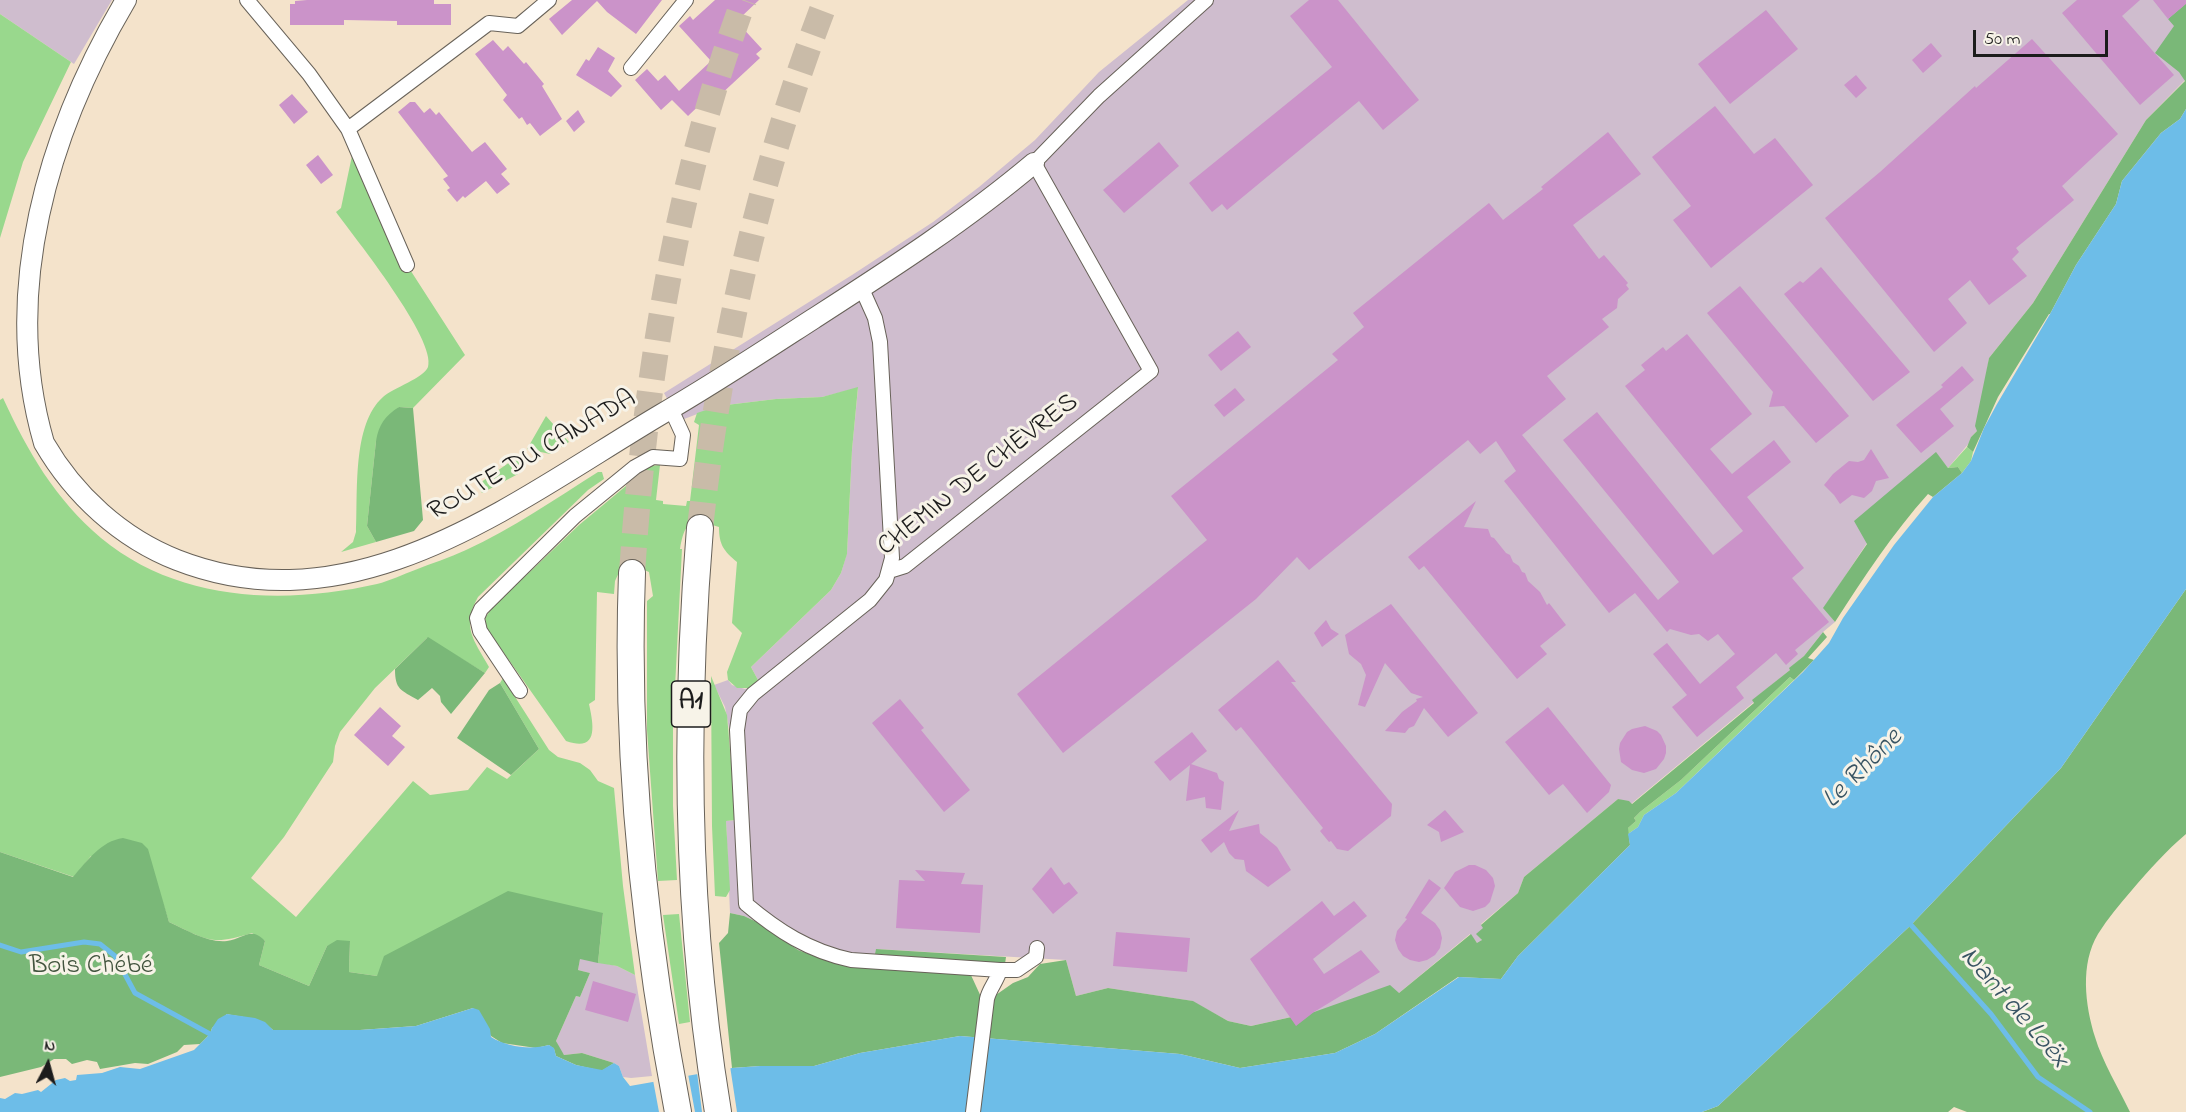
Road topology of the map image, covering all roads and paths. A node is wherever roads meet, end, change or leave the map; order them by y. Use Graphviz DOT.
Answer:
graph roads {
  1 [pos="126,0"];
  2 [pos="247,0"];
  3 [pos="549,0"];
  4 [pos="686,0"];
  5 [pos="1206,0"];
  6 [pos="631,68"];
  7 [pos="348,129"];
  8 [pos="1034,164"];
  9 [pos="17,231"];
  10 [pos="407,265"];
  11 [pos="862,289"];
  12 [pos="9,324"];
  13 [pos="671,409"];
  14 [pos="700,528"];
  15 [pos="889,571"];
  16 [pos="632,573"];
  17 [pos="520,691"];
  18 [pos="1037,948"];
  19 [pos="1000,970"];
  20 [pos="678,1112"];
  21 [pos="718,1112"];
  22 [pos="973,1112"];
  1 -- 9 [label="street"];
  2 -- 7 [label="street"];
  3 -- 7 [label="street"];
  4 -- 6 [label="street"];
  5 -- 8 [label="street"];
  7 -- 10 [label="street"];
  8 -- 11 [label="street, ROUTE DU CANADA"];
  8 -- 15 [label="street, CHEMIN DE CHÈVRES"];
  11 -- 13 [label="street, ROUTE DU CANADA"];
  11 -- 15 [label="street"];
  12 -- 13 [label="street, ROUTE DU CANADA"];
  13 -- 17 [label="street"];
  14 -- 21 [label="highway, A1"];
  15 -- 19 [label="street, CHEMIN DE CHÈVRES"];
  16 -- 20 [label="highway, A1"];
  18 -- 19 [label="street, CHEMIN DE CHÈVRES"];
  19 -- 22 [label="street"];
}
